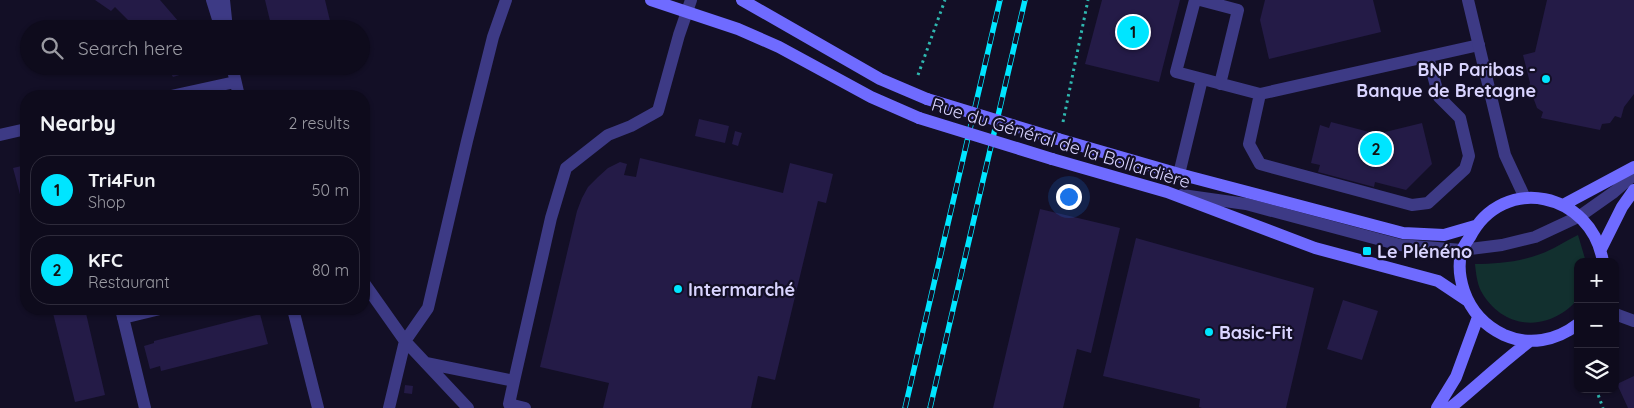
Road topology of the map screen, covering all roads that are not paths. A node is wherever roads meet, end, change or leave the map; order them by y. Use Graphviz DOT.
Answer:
graph roads {
  1 [pos="212,0"];
  2 [pos="224,0"];
  3 [pos="506,0"];
  4 [pos="651,0"];
  5 [pos="742,0"];
  6 [pos="1195,0"];
  7 [pos="1200,0"];
  8 [pos="1468,0"];
  9 [pos="689,6"];
  10 [pos="218,20"];
  11 [pos="226,20"];
  12 [pos="1479,45"];
  13 [pos="1428,57"];
  14 [pos="234,75"];
  15 [pos="1202,79"];
  16 [pos="236,82"];
  17 [pos="1220,84"];
  18 [pos="199,90"];
  19 [pos="238,90"];
  20 [pos="1260,94"];
  21 [pos="20,130"];
  22 [pos="0,135"];
  23 [pos="1634,167"];
  24 [pos="1180,174"];
  25 [pos="1634,175"];
  26 [pos="1634,190"];
  27 [pos="1167,192"];
  28 [pos="1525,198"];
  29 [pos="1563,205"];
  30 [pos="1580,216"];
  31 [pos="1475,226"];
  32 [pos="1403,233"];
  33 [pos="1428,246"];
  34 [pos="1462,250"];
  35 [pos="1602,255"];
  36 [pos="370,291"];
  37 [pos="1468,301"];
  38 [pos="122,315"];
  39 [pos="295,315"];
  40 [pos="1619,315"];
  41 [pos="1478,317"];
  42 [pos="1634,321"];
  43 [pos="1574,327"];
  44 [pos="405,341"];
  45 [pos="1530,342"];
  46 [pos="426,363"];
  47 [pos="514,381"];
  48 [pos="145,408"];
  49 [pos="318,408"];
  50 [pos="389,408"];
  51 [pos="468,408"];
  52 [pos="525,408"];
  53 [pos="1437,408"];
  54 [pos="1450,408"];
  1 -- 10 [label="street"];
  2 -- 11 [label="street"];
  3 -- 44 [label="street"];
  4 -- 9 [label="main road, Rue du Général de la Bollardière"];
  5 -- 24 [label="main road, Rue du Général de la Bollardière, bridge"];
  6 -- 15 [label="street"];
  7 -- 17 [label="street"];
  8 -- 12 [label="street"];
  9 -- 27 [label="main road, Rue du Général de la Bollardière, bridge"];
  9 -- 47 [label="street"];
  12 -- 13 [label="street"];
  12 -- 28 [label="street"];
  13 -- 20 [label="street"];
  13 -- 20 [label="street"];
  14 -- 16 [label="street"];
  15 -- 17 [label="street"];
  15 -- 24 [label="street"];
  16 -- 18 [label="street"];
  16 -- 19 [label="street"];
  17 -- 20 [label="street"];
  21 -- 22 [label="street"];
  23 -- 29 [label="main road"];
  24 -- 32 [label="main road, Rue du Général de la Bollardière"];
  25 -- 30 [label="street"];
  26 -- 35 [label="main road"];
  27 -- 33 [label="street"];
  27 -- 37 [label="main road, Rue du Général de la Bollardière"];
  28 -- 29 [label="main road"];
  28 -- 31 [label="main road"];
  29 -- 30 [label="main road"];
  30 -- 34 [label="street"];
  30 -- 35 [label="main road"];
  31 -- 32 [label="main road, Rue du Général de la Bollardière"];
  31 -- 34 [label="main road"];
  32 -- 33 [label="street"];
  33 -- 34 [label="street"];
  34 -- 37 [label="main road"];
  36 -- 44 [label="street"];
  37 -- 41 [label="main road"];
  38 -- 48 [label="street"];
  39 -- 49 [label="street"];
  40 -- 42 [label="street"];
  41 -- 45 [label="main road"];
  41 -- 53 [label="main road"];
  43 -- 45 [label="main road"];
  44 -- 46 [label="street"];
  44 -- 50 [label="street"];
  45 -- 54 [label="main road"];
  46 -- 47 [label="street"];
  46 -- 51 [label="street"];
  47 -- 52 [label="street"];
}
